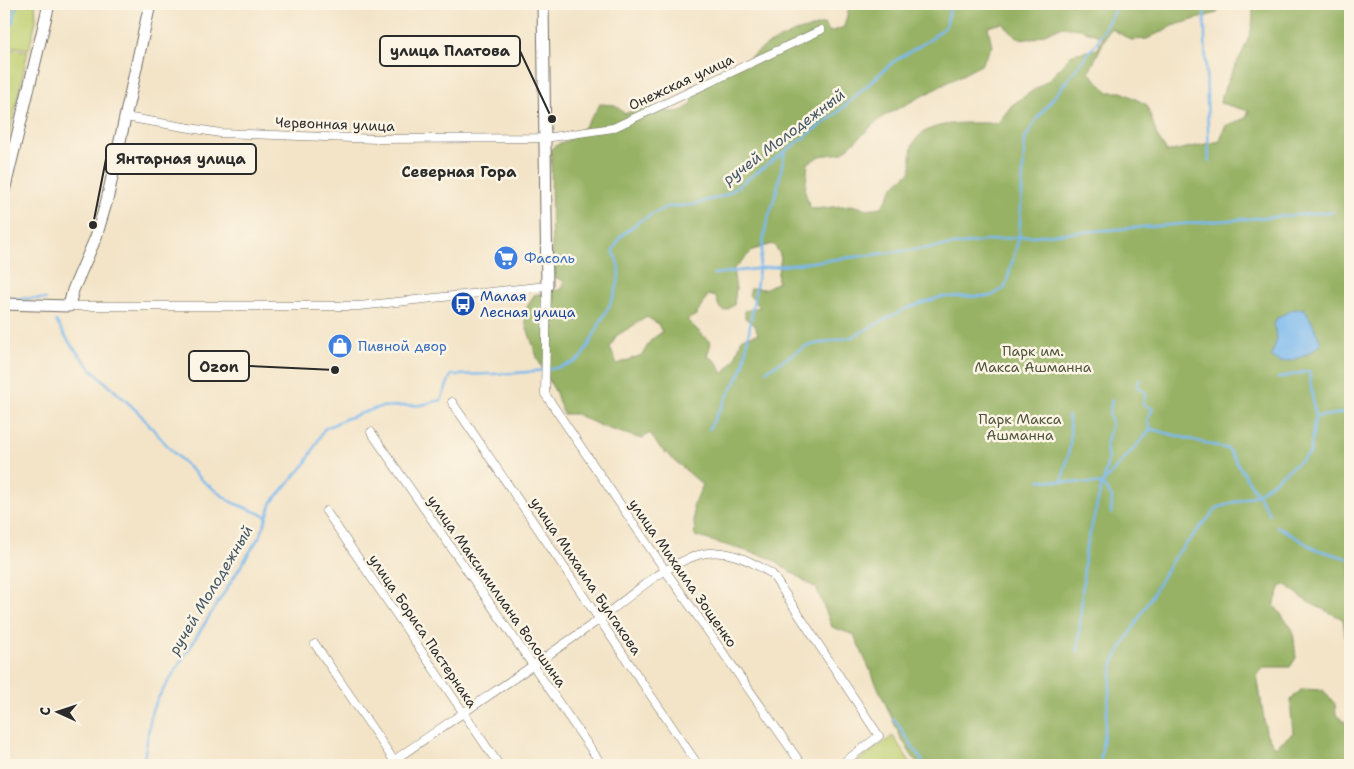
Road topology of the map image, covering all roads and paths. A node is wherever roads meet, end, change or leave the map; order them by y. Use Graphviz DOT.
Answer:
graph roads {
  1 [pos="49,4"];
  2 [pos="150,4"];
  3 [pos="543,4"];
  4 [pos="821,30"];
  5 [pos="125,117"];
  6 [pos="545,138"];
  7 [pos="4,191"];
  8 [pos="547,286"];
  9 [pos="4,304"];
  10 [pos="69,306"];
  11 [pos="452,402"];
  12 [pos="370,432"];
  13 [pos="326,511"];
  14 [pos="665,570"];
  15 [pos="600,619"];
  16 [pos="315,644"];
  17 [pos="533,664"];
  18 [pos="463,712"];
  19 [pos="395,763"];
  20 [pos="499,765"];
  21 [pos="602,765"];
  22 [pos="698,765"];
  23 [pos="802,765"];
  24 [pos="840,765"];
  1 -- 7 [label="street"];
  2 -- 5 [label="street"];
  3 -- 6 [label="street"];
  4 -- 6 [label="street, Онежская улица"];
  5 -- 6 [label="street, Червонная улица"];
  5 -- 10 [label="street"];
  6 -- 8 [label="street"];
  8 -- 10 [label="street"];
  8 -- 14 [label="street, улица Михаила Зощенко"];
  9 -- 10 [label="street"];
  11 -- 15 [label="street, улица Михаила Булгакова"];
  12 -- 17 [label="street, улица Максимилиана Волошина"];
  13 -- 18 [label="street, улица Бориса Пастернака"];
  14 -- 15 [label="street"];
  14 -- 23 [label="street, улица Михаила Зощенко"];
  14 -- 24 [label="street"];
  15 -- 17 [label="street"];
  15 -- 22 [label="street, улица Михаила Булгакова"];
  16 -- 19 [label="street"];
  17 -- 18 [label="street"];
  17 -- 21 [label="street, улица Максимилиана Волошина"];
  18 -- 19 [label="street"];
  18 -- 20 [label="street, улица Бориса Пастернака"];
}
